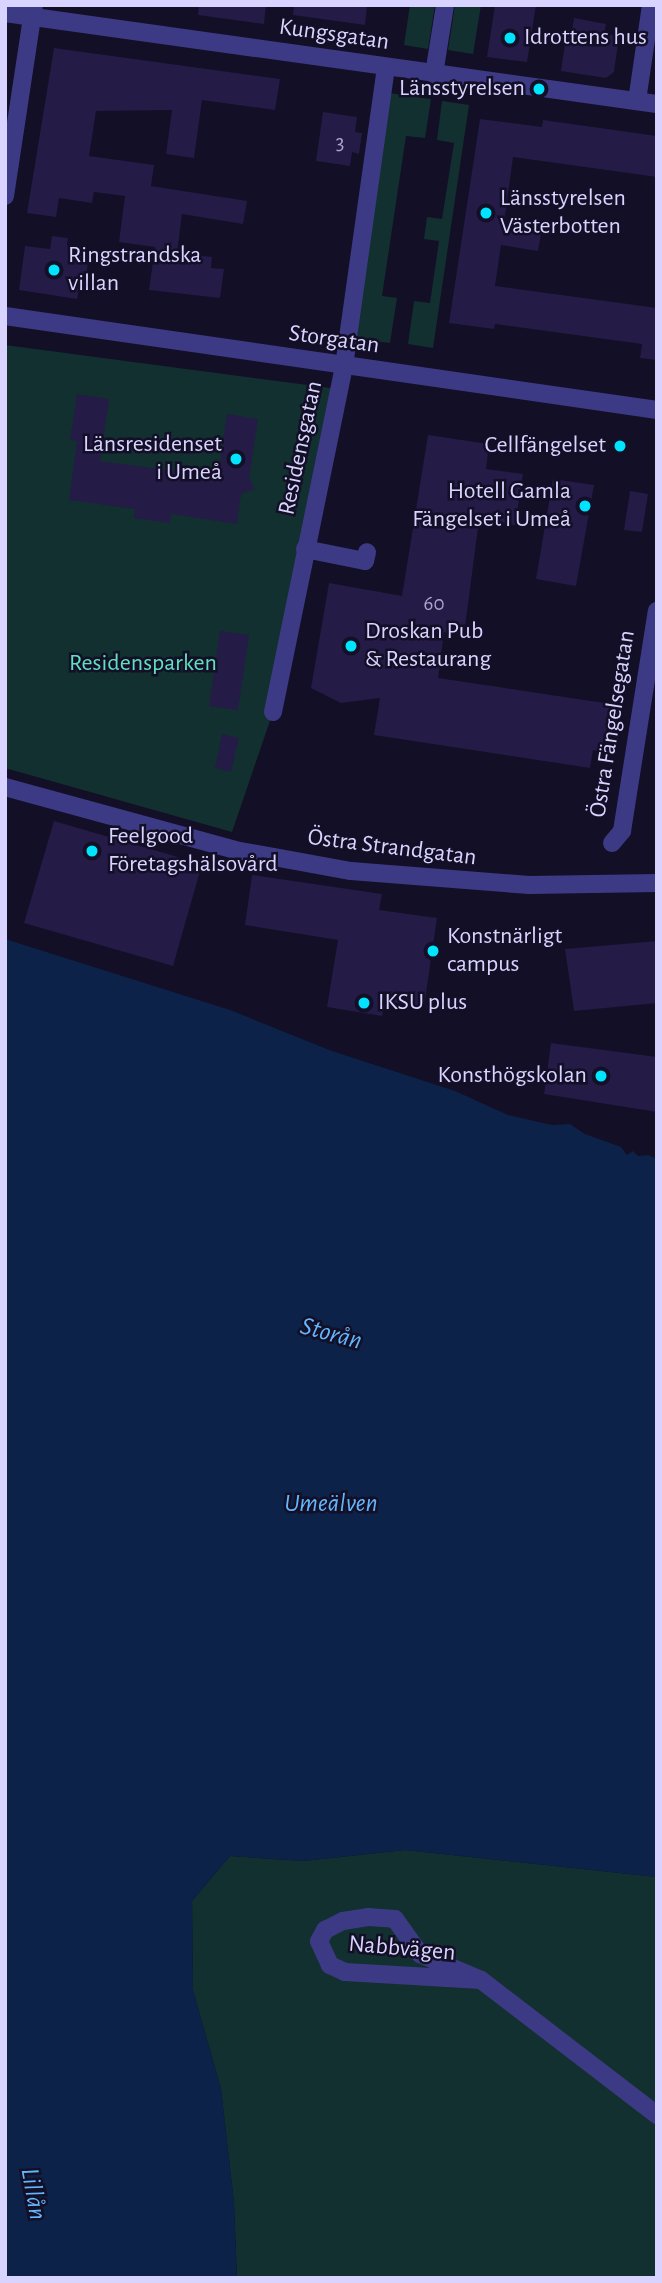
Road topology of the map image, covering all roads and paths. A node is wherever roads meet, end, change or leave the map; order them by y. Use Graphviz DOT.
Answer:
graph roads {
  1 [pos="445,5"];
  2 [pos="651,5"];
  3 [pos="33,11"];
  4 [pos="5,13"];
  5 [pos="386,67"];
  6 [pos="434,74"];
  7 [pos="637,101"];
  8 [pos="657,104"];
  9 [pos="5,196"];
  10 [pos="5,316"];
  11 [pos="344,366"];
  12 [pos="657,410"];
  13 [pos="306,550"];
  14 [pos="367,552"];
  15 [pos="657,611"];
  16 [pos="273,712"];
  17 [pos="5,787"];
  18 [pos="612,843"];
  19 [pos="657,883"];
  20 [pos="481,1980"];
  21 [pos="657,2115"];
  1 -- 6 [label="street"];
  2 -- 7 [label="street"];
  3 -- 4 [label="street, Kungsgatan"];
  3 -- 5 [label="street, Kungsgatan"];
  3 -- 9 [label="street"];
  5 -- 6 [label="street, Kungsgatan"];
  5 -- 11 [label="street, Residensgatan"];
  6 -- 7 [label="street, Kungsgatan"];
  7 -- 8 [label="street, Kungsgatan"];
  10 -- 11 [label="street, Storgatan"];
  11 -- 12 [label="street, Storgatan"];
  11 -- 13 [label="street, Residensgatan"];
  13 -- 14 [label="street"];
  13 -- 16 [label="street, Residensgatan"];
  15 -- 18 [label="street, Östra Fängelsegatan"];
  17 -- 19 [label="street, Östra Strandgatan"];
  20 -- 20 [label="street, Nabbvägen"];
  20 -- 21 [label="street, Nabbvägen"];
}
